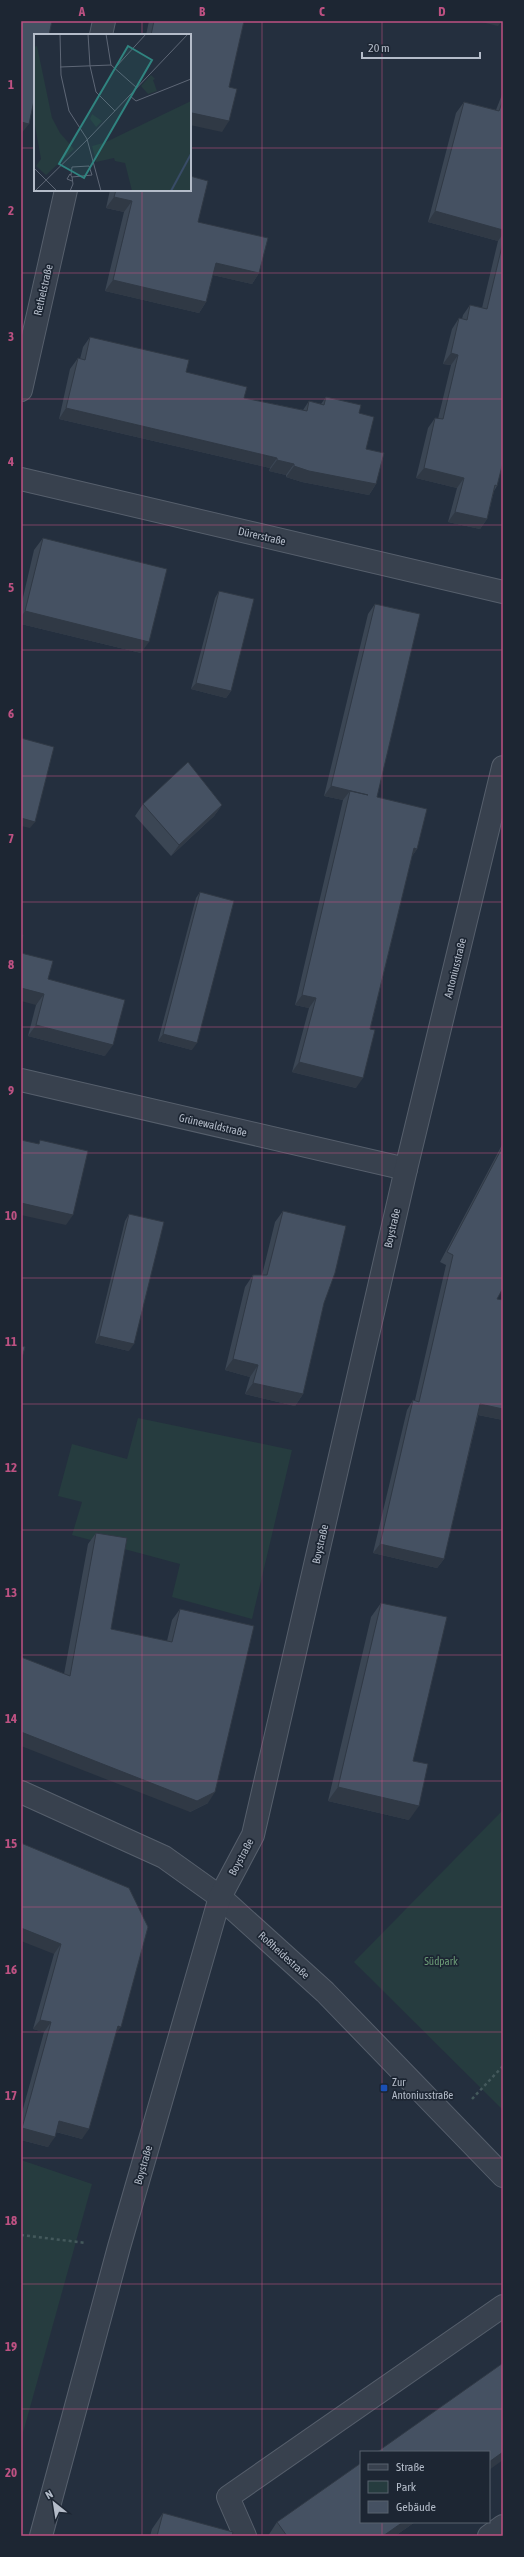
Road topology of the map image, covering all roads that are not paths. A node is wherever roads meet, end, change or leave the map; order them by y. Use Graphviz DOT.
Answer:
graph roads {
  1 [pos="104,21"];
  2 [pos="100,34"];
  3 [pos="66,191"];
  4 [pos="21,390"];
  5 [pos="21,479"];
  6 [pos="503,592"];
  7 [pos="503,767"];
  8 [pos="501,788"];
  9 [pos="21,1080"];
  10 [pos="406,1169"];
  11 [pos="21,1792"];
  12 [pos="220,1897"];
  13 [pos="503,2176"];
  14 [pos="503,2306"];
  15 [pos="503,2526"];
  16 [pos="41,2536"];
  17 [pos="245,2536"];
  18 [pos="489,2536"];
  1 -- 2 [label="street"];
  3 -- 4 [label="street, Rethelstraße"];
  5 -- 6 [label="street, Dürerstraße"];
  7 -- 8 [label="street, Antoniusstraße"];
  8 -- 10 [label="street, Antoniusstraße"];
  9 -- 10 [label="street, Grünewaldstraße"];
  10 -- 12 [label="street, Boystraße"];
  11 -- 12 [label="street, Roßheidestraße"];
  12 -- 13 [label="street, Roßheidestraße"];
  12 -- 16 [label="street, Boystraße"];
  14 -- 17 [label="street"];
  15 -- 18 [label="street"];
}
